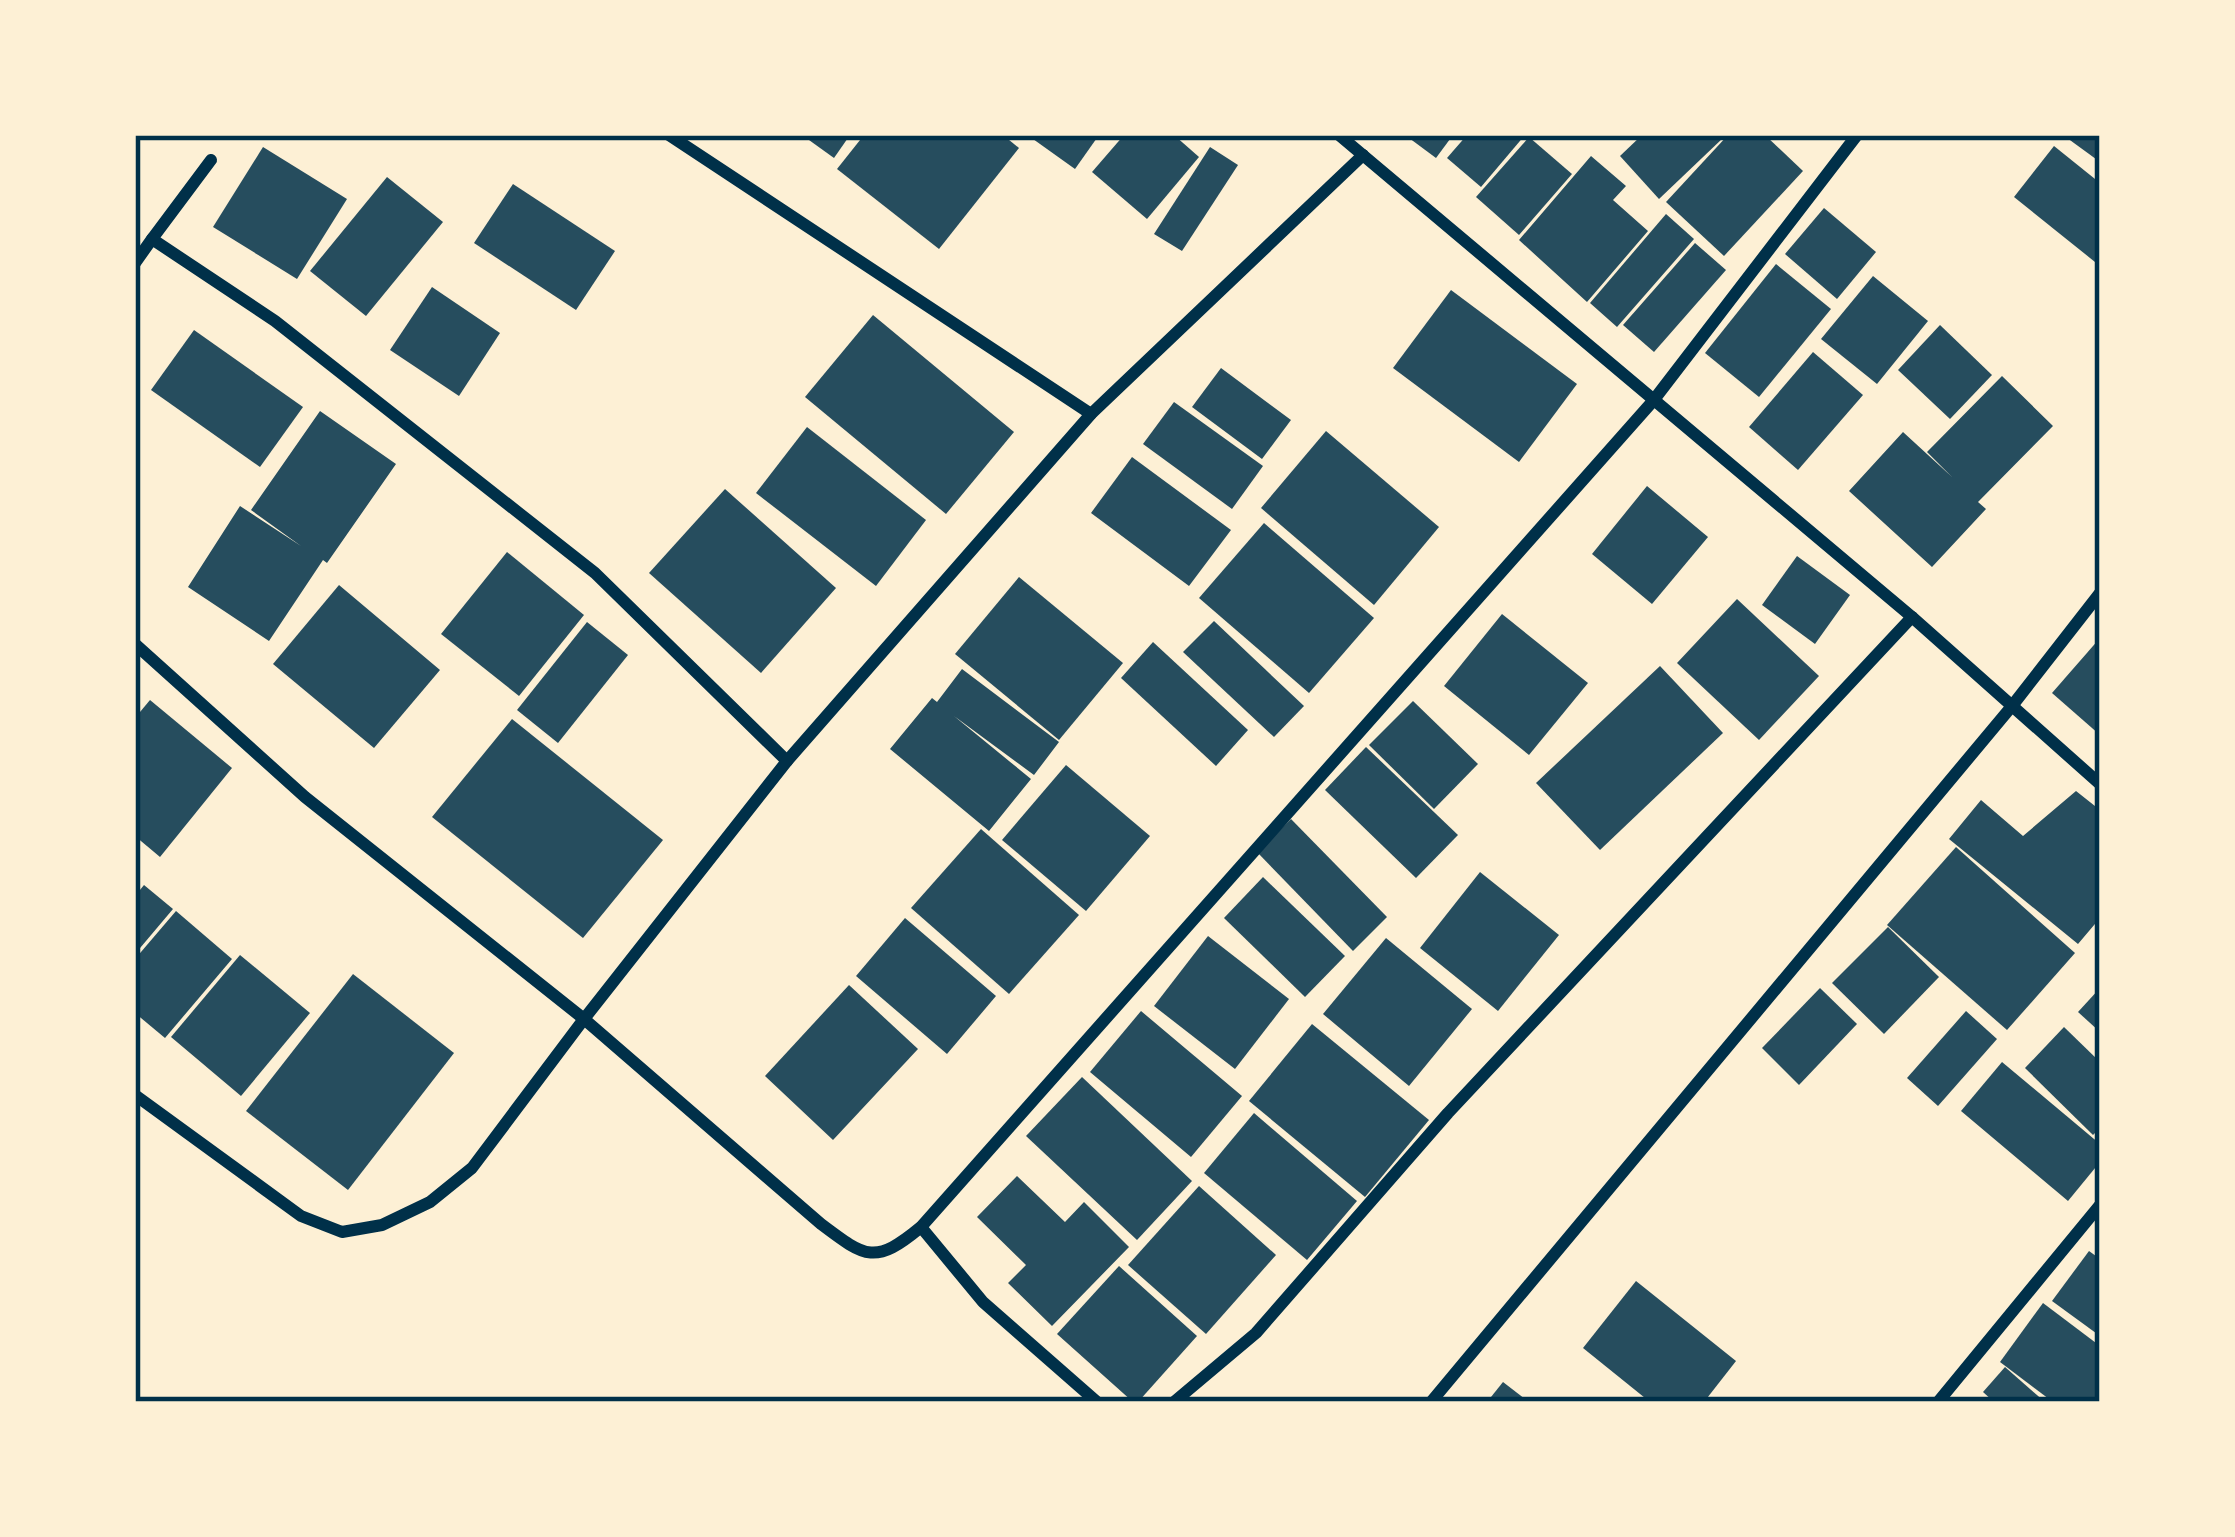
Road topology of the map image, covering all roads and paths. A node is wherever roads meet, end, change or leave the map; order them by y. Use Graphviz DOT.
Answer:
graph roads {
  1 [pos="669,135"];
  2 [pos="1339,135"];
  3 [pos="1857,135"];
  4 [pos="1363,154"];
  5 [pos="212,160"];
  6 [pos="152,239"];
  7 [pos="135,263"];
  8 [pos="1653,401"];
  9 [pos="1091,415"];
  10 [pos="2100,593"];
  11 [pos="1912,617"];
  12 [pos="135,644"];
  13 [pos="2012,706"];
  14 [pos="788,761"];
  15 [pos="2100,784"];
  16 [pos="584,1019"];
  17 [pos="135,1095"];
  18 [pos="2100,1205"];
  19 [pos="920,1227"];
  20 [pos="1097,1402"];
  21 [pos="1174,1402"];
  22 [pos="1431,1402"];
  23 [pos="1938,1402"];
  1 -- 9 [label="street"];
  2 -- 4 [label="street"];
  3 -- 8 [label="street"];
  4 -- 8 [label="street"];
  4 -- 9 [label="street"];
  5 -- 6 [label="street"];
  6 -- 7 [label="street"];
  6 -- 14 [label="street"];
  8 -- 11 [label="street"];
  8 -- 19 [label="street"];
  9 -- 14 [label="street"];
  10 -- 13 [label="street"];
  11 -- 13 [label="street"];
  11 -- 21 [label="street"];
  12 -- 16 [label="street"];
  13 -- 15 [label="street"];
  13 -- 22 [label="street"];
  14 -- 16 [label="street"];
  16 -- 17 [label="street"];
  16 -- 19 [label="street"];
  18 -- 23 [label="street"];
  19 -- 20 [label="street"];
}
